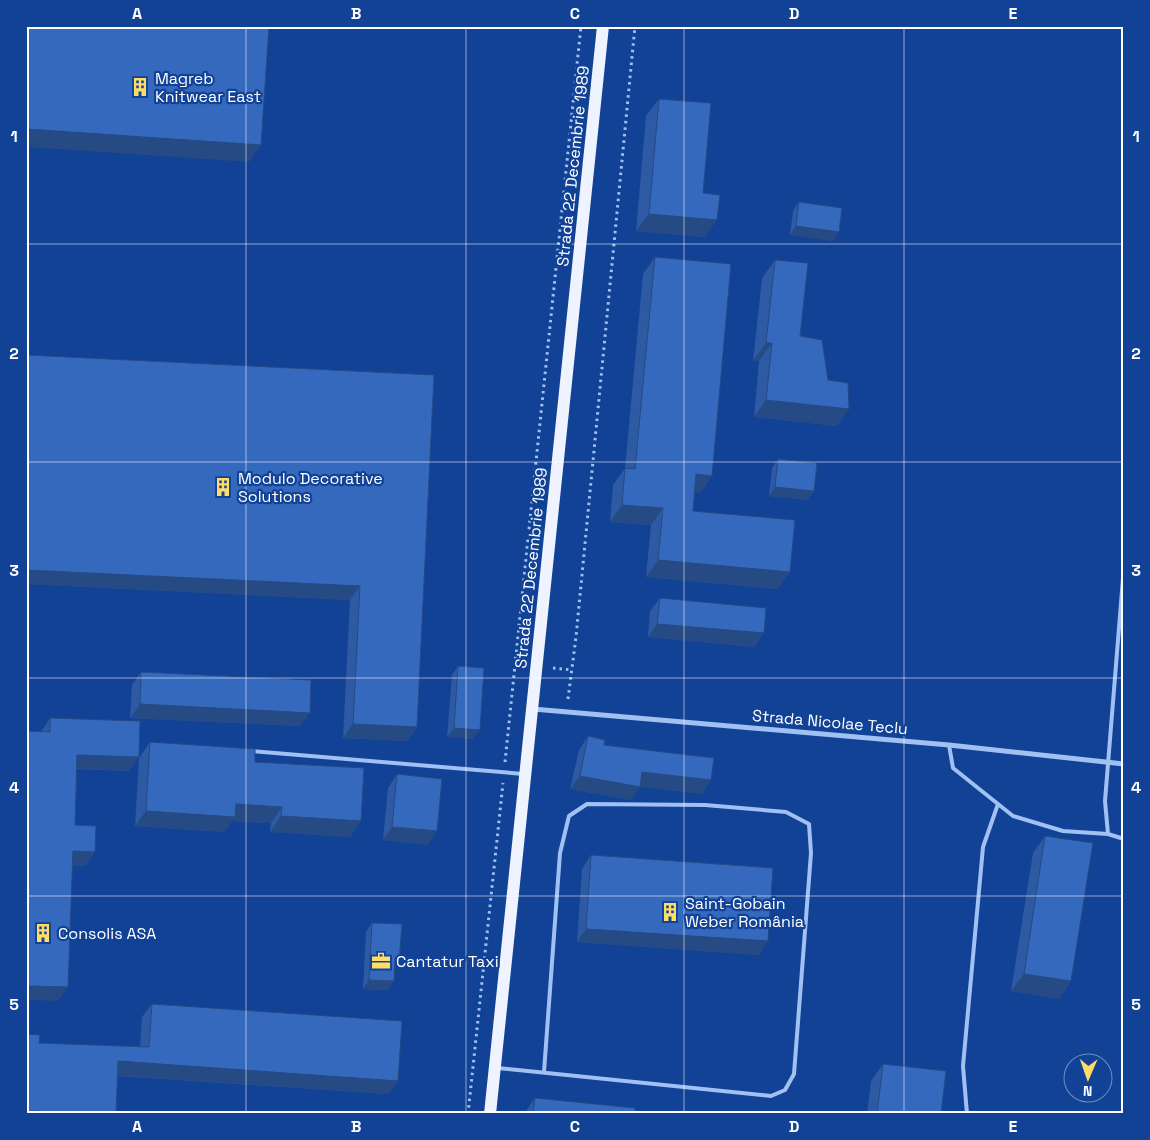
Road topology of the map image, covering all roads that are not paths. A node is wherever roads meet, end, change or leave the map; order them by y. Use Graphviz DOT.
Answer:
graph roads {
  1 [pos="603,26"];
  2 [pos="1124,566"];
  3 [pos="533,709"];
  4 [pos="949,745"];
  5 [pos="241,750"];
  6 [pos="1107,762"];
  7 [pos="1124,764"];
  8 [pos="526,774"];
  9 [pos="998,804"];
  10 [pos="1108,834"];
  11 [pos="1124,839"];
  12 [pos="495,1068"];
  13 [pos="544,1072"];
  14 [pos="490,1114"];
  15 [pos="967,1114"];
  1 -- 3 [label="main road, Strada 22 Decembrie 1989"];
  2 -- 6 [label="lane"];
  3 -- 4 [label="street, Strada Nicolae Teclu"];
  3 -- 8 [label="main road, Strada 22 Decembrie 1989"];
  4 -- 6 [label="street, Strada Nicolae Teclu"];
  4 -- 9 [label="lane"];
  5 -- 8 [label="lane"];
  6 -- 7 [label="street, Strada Nicolae Teclu"];
  6 -- 10 [label="lane"];
  8 -- 12 [label="main road, Strada 22 Decembrie 1989"];
  9 -- 10 [label="lane"];
  9 -- 15 [label="lane"];
  10 -- 11 [label="lane"];
  12 -- 13 [label="lane"];
  12 -- 14 [label="main road, Strada 22 Decembrie 1989"];
  13 -- 13 [label="lane"];
}
